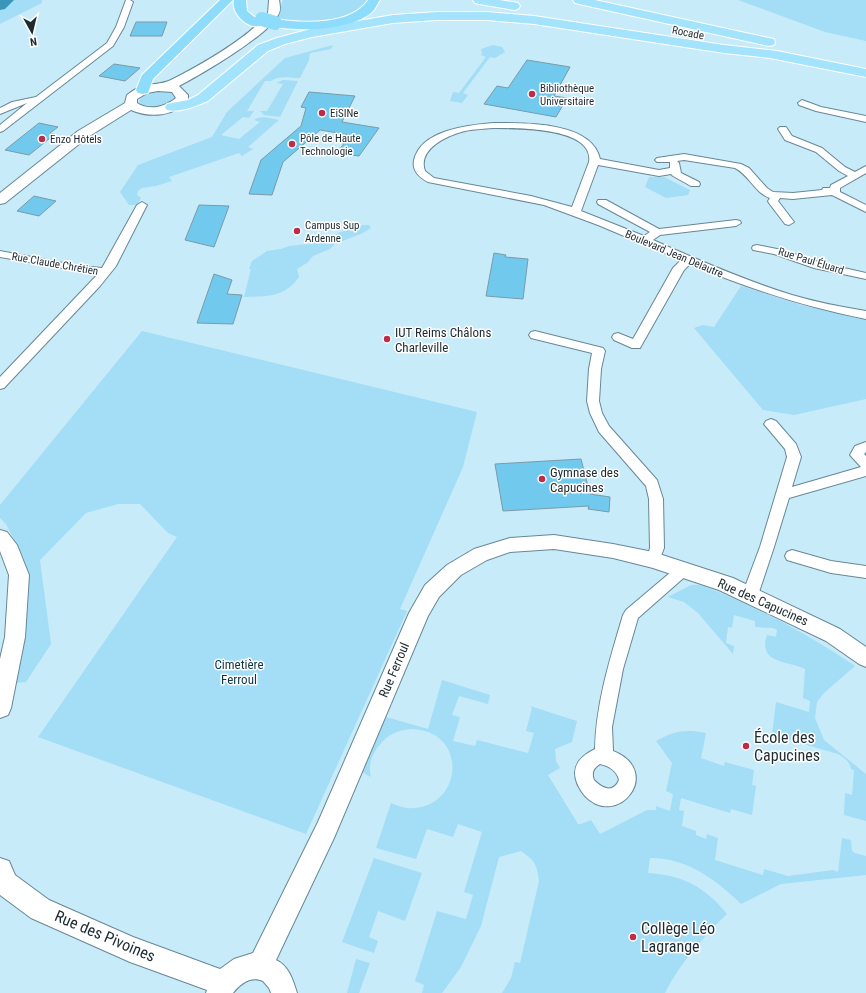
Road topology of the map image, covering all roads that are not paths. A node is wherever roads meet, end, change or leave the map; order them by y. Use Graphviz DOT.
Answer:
graph roads {
  1 [pos="219,0"];
  2 [pos="227,0"];
  3 [pos="240,0"];
  4 [pos="248,0"];
  5 [pos="274,0"];
  6 [pos="374,0"];
  7 [pos="480,0"];
  8 [pos="509,0"];
  9 [pos="579,0"];
  10 [pos="609,0"];
  11 [pos="129,2"];
  12 [pos="524,3"];
  13 [pos="586,14"];
  14 [pos="265,23"];
  15 [pos="203,24"];
  16 [pos="352,25"];
  17 [pos="785,43"];
  18 [pos="808,49"];
  19 [pos="777,55"];
  20 [pos="860,62"];
  21 [pos="866,67"];
  22 [pos="866,73"];
  23 [pos="194,74"];
  24 [pos="166,87"];
  25 [pos="144,90"];
  26 [pos="179,91"];
  27 [pos="40,98"];
  28 [pos="802,103"];
  29 [pos="15,104"];
  30 [pos="131,104"];
  31 [pos="0,105"];
  32 [pos="172,107"];
  33 [pos="24,110"];
  34 [pos="0,111"];
  35 [pos="145,111"];
  36 [pos="0,115"];
  37 [pos="112,118"];
  38 [pos="866,119"];
  39 [pos="0,129"];
  40 [pos="784,129"];
  41 [pos="60,152"];
  42 [pos="674,158"];
  43 [pos="660,160"];
  44 [pos="594,161"];
  45 [pos="866,169"];
  46 [pos="675,170"];
  47 [pos="854,175"];
  48 [pos="695,184"];
  49 [pos="821,188"];
  50 [pos="835,192"];
  51 [pos="776,196"];
  52 [pos="0,200"];
  53 [pos="602,202"];
  54 [pos="142,205"];
  55 [pos="866,209"];
  56 [pos="0,211"];
  57 [pos="575,212"];
  58 [pos="789,222"];
  59 [pos="736,223"];
  60 [pos="657,232"];
  61 [pos="644,242"];
  62 [pos="757,248"];
  63 [pos="0,254"];
  64 [pos="688,260"];
  65 [pos="105,272"];
  66 [pos="866,276"];
  67 [pos="866,316"];
  68 [pos="535,335"];
  69 [pos="618,337"];
  70 [pos="0,385"];
  71 [pos="771,424"];
  72 [pos="866,447"];
  73 [pos="866,464"];
  74 [pos="866,471"];
  75 [pos="784,492"];
  76 [pos="0,538"];
  77 [pos="792,556"];
  78 [pos="653,560"];
  79 [pos="683,570"];
  80 [pos="866,572"];
  81 [pos="750,595"];
  82 [pos="866,658"];
  83 [pos="0,708"];
  84 [pos="604,756"];
  85 [pos="0,870"];
  86 [pos="260,966"];
  87 [pos="221,988"];
  88 [pos="284,993"];
  1 -- 15 [label="highway"];
  2 -- 15 [label="highway"];
  3 -- 14 [label="highway"];
  4 -- 14 [label="highway"];
  5 -- 23 [label="main road"];
  6 -- 14 [label="highway"];
  7 -- 19 [label="highway"];
  8 -- 12 [label="highway"];
  9 -- 20 [label="highway"];
  10 -- 17 [label="highway"];
  11 -- 27 [label="street"];
  13 -- 21 [label="highway, Rocade"];
  14 -- 16 [label="highway"];
  15 -- 25 [label="highway"];
  16 -- 19 [label="highway"];
  16 -- 32 [label="highway"];
  18 -- 20 [label="highway"];
  19 -- 22 [label="highway"];
  23 -- 24 [label="main road"];
  23 -- 26 [label="main road"];
  24 -- 25 [label="main road"];
  24 -- 26 [label="main road"];
  25 -- 30 [label="main road"];
  26 -- 32 [label="main road"];
  27 -- 29 [label="street"];
  27 -- 33 [label="street"];
  28 -- 38 [label="street"];
  29 -- 31 [label="street"];
  29 -- 34 [label="street"];
  30 -- 35 [label="main road"];
  30 -- 37 [label="main road"];
  32 -- 35 [label="main road"];
  33 -- 36 [label="street"];
  33 -- 39 [label="street"];
  35 -- 37 [label="main road"];
  37 -- 41 [label="main road"];
  40 -- 47 [label="street"];
  41 -- 52 [label="main road"];
  41 -- 56 [label="main road"];
  42 -- 43 [label="street"];
  42 -- 46 [label="street"];
  42 -- 51 [label="street"];
  44 -- 46 [label="street"];
  44 -- 57 [label="street"];
  44 -- 57 [label="street, Boulevard Jean Delautre"];
  45 -- 47 [label="street"];
  46 -- 48 [label="street"];
  47 -- 50 [label="street"];
  49 -- 50 [label="street"];
  50 -- 51 [label="street"];
  50 -- 55 [label="street"];
  51 -- 58 [label="street"];
  53 -- 60 [label="street"];
  54 -- 65 [label="street, Rue Claude Chrétien"];
  57 -- 61 [label="street, Boulevard Jean Delautre"];
  59 -- 60 [label="street"];
  60 -- 61 [label="street"];
  61 -- 64 [label="street, Boulevard Jean Delautre"];
  62 -- 66 [label="street, Rue Paul Éluard"];
  63 -- 65 [label="street, Rue Claude Chrétien"];
  64 -- 67 [label="street, Boulevard Jean Delautre"];
  64 -- 69 [label="street"];
  65 -- 70 [label="street"];
  68 -- 78 [label="street"];
  71 -- 75 [label="street"];
  72 -- 73 [label="street"];
  74 -- 75 [label="street"];
  75 -- 81 [label="street"];
  76 -- 83 [label="street"];
  77 -- 80 [label="street"];
  78 -- 79 [label="street, Rue des Capucines"];
  78 -- 86 [label="street, Rue Ferroul"];
  79 -- 81 [label="street, Rue des Capucines"];
  79 -- 84 [label="street"];
  81 -- 82 [label="street, Rue des Capucines"];
  85 -- 87 [label="street, Rue des Pivoines"];
  86 -- 87 [label="street"];
  86 -- 88 [label="street"];
}
